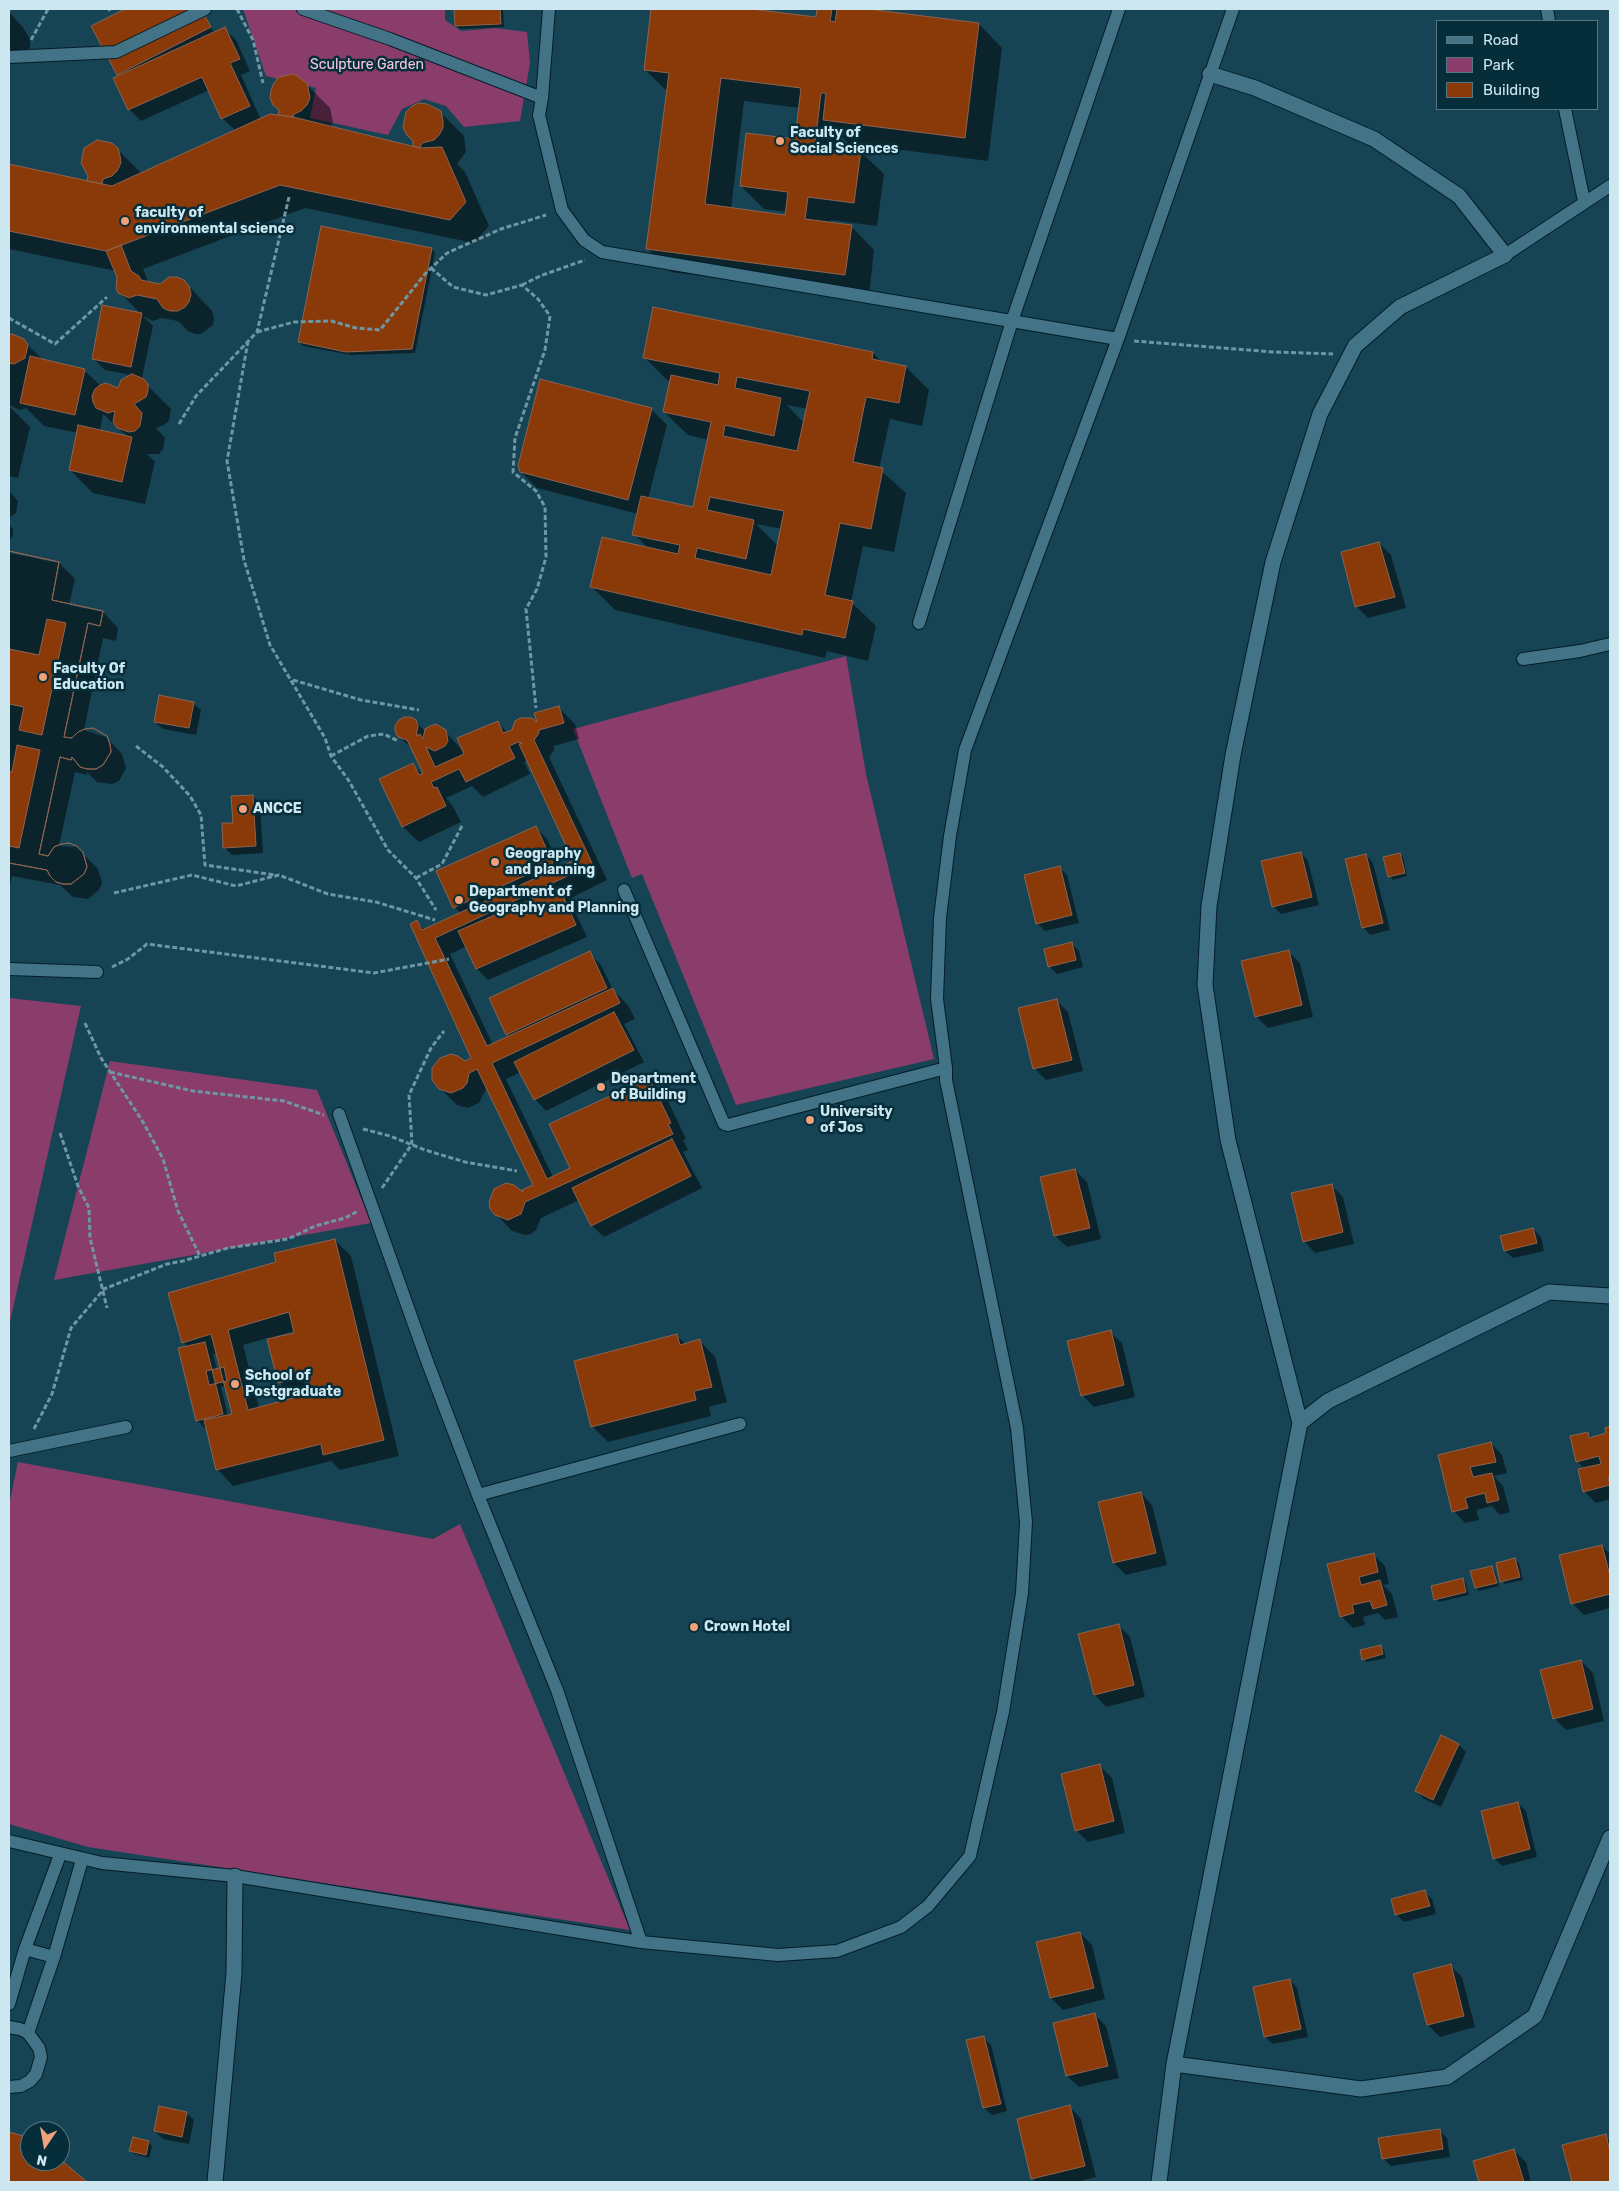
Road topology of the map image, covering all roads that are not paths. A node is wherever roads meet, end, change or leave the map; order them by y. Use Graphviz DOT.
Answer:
graph roads {
  1 [pos="205,9"];
  2 [pos="303,9"];
  3 [pos="549,9"];
  4 [pos="1119,9"];
  5 [pos="1234,9"];
  6 [pos="9,57"];
  7 [pos="1210,74"];
  8 [pos="542,98"];
  9 [pos="1565,110"];
  10 [pos="1610,186"];
  11 [pos="1584,201"];
  12 [pos="1505,254"];
  13 [pos="1012,321"];
  14 [pos="1118,339"];
  15 [pos="919,623"];
  16 [pos="1610,644"];
  17 [pos="1523,658"];
  18 [pos="624,890"];
  19 [pos="9,970"];
  20 [pos="97,972"];
  21 [pos="946,1068"];
  22 [pos="340,1118"];
  23 [pos="1610,1296"];
  24 [pos="740,1424"];
  25 [pos="1300,1424"];
  26 [pos="126,1427"];
  27 [pos="9,1451"];
  28 [pos="478,1494"];
  29 [pos="1610,1838"];
  30 [pos="9,1842"];
  31 [pos="60,1855"];
  32 [pos="82,1860"];
  33 [pos="235,1876"];
  34 [pos="642,1942"];
  35 [pos="25,1949"];
  36 [pos="54,1957"];
  37 [pos="9,2004"];
  38 [pos="9,2027"];
  39 [pos="28,2033"];
  40 [pos="1174,2064"];
  41 [pos="9,2087"];
  42 [pos="214,2182"];
  43 [pos="1160,2182"];
  1 -- 6 [label="lane"];
  2 -- 8 [label="lane"];
  3 -- 8 [label="lane"];
  4 -- 13 [label="lane"];
  5 -- 7 [label="lane"];
  7 -- 12 [label="street"];
  7 -- 14 [label="lane"];
  8 -- 13 [label="lane"];
  9 -- 11 [label="lane"];
  10 -- 11 [label="lane"];
  11 -- 12 [label="lane"];
  12 -- 25 [label="street"];
  13 -- 14 [label="lane"];
  13 -- 15 [label="lane"];
  14 -- 21 [label="lane"];
  16 -- 17 [label="lane"];
  18 -- 21 [label="lane"];
  19 -- 20 [label="lane"];
  21 -- 34 [label="lane"];
  22 -- 28 [label="lane"];
  23 -- 25 [label="street"];
  24 -- 28 [label="lane"];
  25 -- 40 [label="street"];
  26 -- 27 [label="lane"];
  28 -- 34 [label="lane"];
  29 -- 40 [label="street"];
  30 -- 31 [label="lane"];
  31 -- 32 [label="lane"];
  31 -- 35 [label="lane"];
  32 -- 33 [label="lane"];
  32 -- 36 [label="lane"];
  33 -- 34 [label="lane"];
  33 -- 42 [label="street"];
  35 -- 36 [label="lane"];
  35 -- 37 [label="lane"];
  36 -- 39 [label="lane"];
  38 -- 39 [label="lane"];
  39 -- 41 [label="lane"];
  40 -- 43 [label="street"];
}
